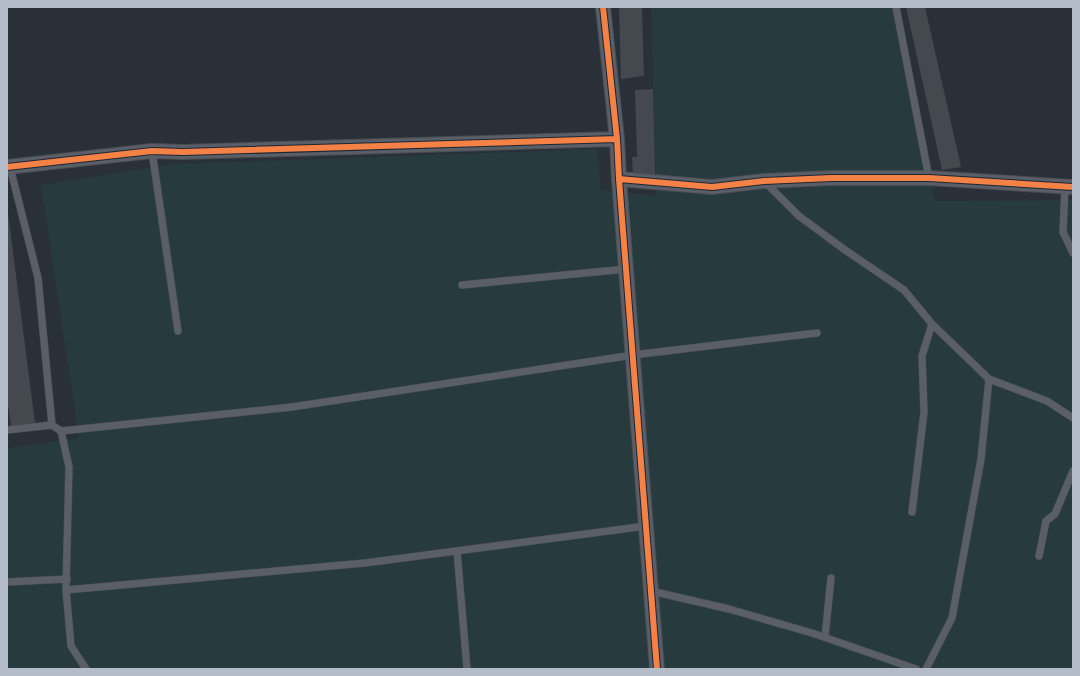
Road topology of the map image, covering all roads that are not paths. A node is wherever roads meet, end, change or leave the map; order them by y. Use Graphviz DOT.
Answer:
graph roads {
  1 [pos="603,7"];
  2 [pos="896,7"];
  3 [pos="617,139"];
  4 [pos="152,151"];
  5 [pos="8,167"];
  6 [pos="929,178"];
  7 [pos="619,179"];
  8 [pos="764,181"];
  9 [pos="1069,187"];
  10 [pos="1073,253"];
  11 [pos="626,269"];
  12 [pos="462,285"];
  13 [pos="932,324"];
  14 [pos="178,331"];
  15 [pos="817,333"];
  16 [pos="633,355"];
  17 [pos="989,379"];
  18 [pos="1073,418"];
  19 [pos="52,425"];
  20 [pos="7,430"];
  21 [pos="61,431"];
  22 [pos="1073,471"];
  23 [pos="912,512"];
  24 [pos="646,526"];
  25 [pos="457,551"];
  26 [pos="1039,556"];
  27 [pos="830,578"];
  28 [pos="67,579"];
  29 [pos="7,582"];
  30 [pos="66,590"];
  31 [pos="651,591"];
  32 [pos="825,637"];
  33 [pos="86,669"];
  34 [pos="467,669"];
  35 [pos="657,669"];
  36 [pos="916,669"];
  37 [pos="926,669"];
  1 -- 3 [label="street"];
  2 -- 6 [label="lane"];
  3 -- 4 [label="street"];
  3 -- 7 [label="street"];
  4 -- 5 [label="street"];
  4 -- 14 [label="lane"];
  5 -- 19 [label="lane"];
  6 -- 8 [label="street"];
  6 -- 9 [label="street"];
  7 -- 8 [label="street"];
  7 -- 11 [label="street"];
  8 -- 13 [label="lane"];
  9 -- 10 [label="lane"];
  11 -- 12 [label="lane"];
  11 -- 16 [label="street"];
  13 -- 17 [label="lane"];
  13 -- 23 [label="lane"];
  15 -- 16 [label="lane"];
  16 -- 21 [label="lane"];
  16 -- 24 [label="street"];
  17 -- 18 [label="lane"];
  17 -- 37 [label="lane"];
  19 -- 20 [label="lane"];
  19 -- 21 [label="lane"];
  21 -- 28 [label="lane"];
  22 -- 26 [label="lane"];
  24 -- 25 [label="lane"];
  24 -- 31 [label="street"];
  25 -- 30 [label="lane"];
  25 -- 34 [label="lane"];
  27 -- 32 [label="lane"];
  28 -- 29 [label="lane"];
  28 -- 30 [label="lane"];
  30 -- 33 [label="lane"];
  31 -- 32 [label="lane"];
  31 -- 35 [label="street"];
  32 -- 36 [label="lane"];
}
